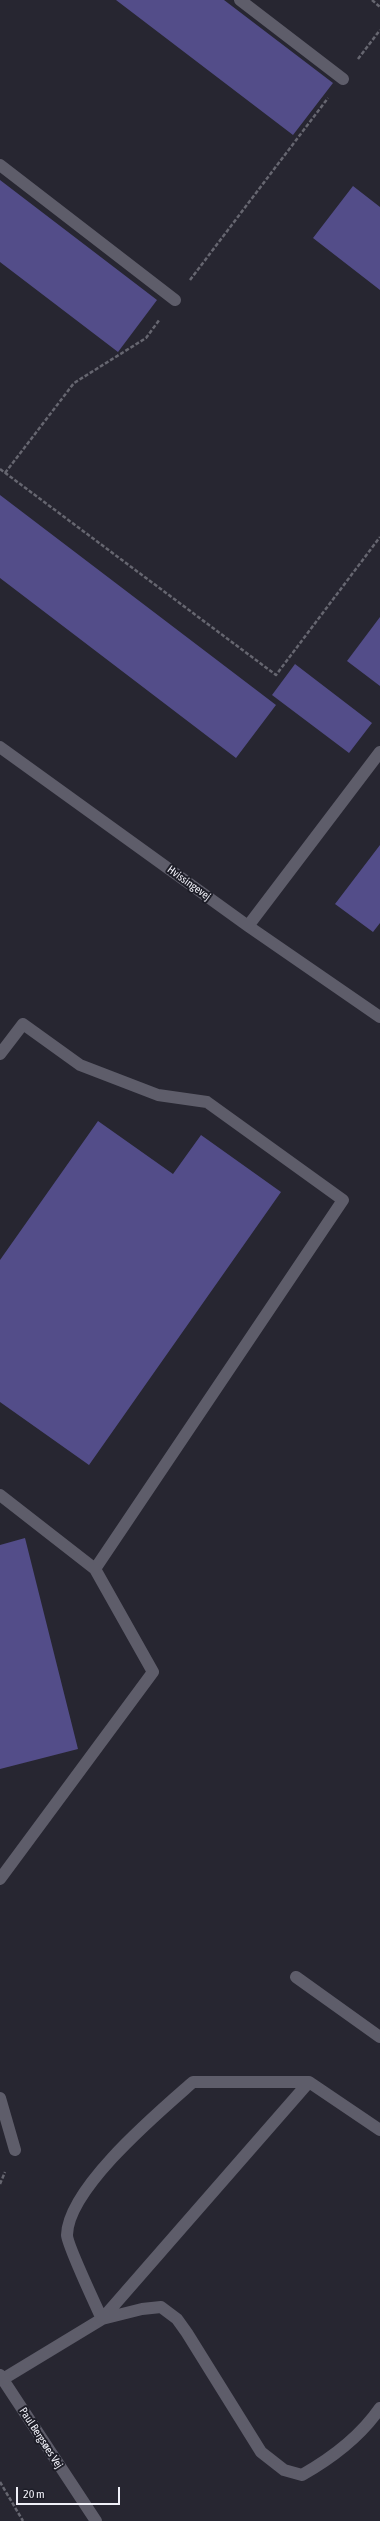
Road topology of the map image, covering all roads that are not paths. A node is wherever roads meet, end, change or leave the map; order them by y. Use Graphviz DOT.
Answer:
graph roads {
  1 [pos="240,0"];
  2 [pos="343,79"];
  3 [pos="0,165"];
  4 [pos="175,300"];
  5 [pos="0,747"];
  6 [pos="380,752"];
  7 [pos="248,926"];
  8 [pos="380,1017"];
  9 [pos="0,1054"];
  10 [pos="0,1495"];
  11 [pos="95,1569"];
  12 [pos="0,1879"];
  13 [pos="296,1977"];
  14 [pos="380,2036"];
  15 [pos="309,2082"];
  16 [pos="0,2098"];
  17 [pos="380,2130"];
  18 [pos="15,2150"];
  19 [pos="102,2319"];
  20 [pos="1,2377"];
  21 [pos="380,2408"];
  22 [pos="96,2521"];
  1 -- 2 [label="street"];
  3 -- 4 [label="street"];
  5 -- 7 [label="street, Hvissingevej"];
  6 -- 7 [label="street"];
  7 -- 8 [label="street, Hvissingevej"];
  9 -- 11 [label="street"];
  10 -- 11 [label="street"];
  11 -- 12 [label="street"];
  13 -- 14 [label="street"];
  15 -- 17 [label="street"];
  15 -- 19 [label="street"];
  15 -- 19 [label="street"];
  16 -- 18 [label="street"];
  19 -- 20 [label="street"];
  19 -- 21 [label="street"];
  20 -- 22 [label="street, Paul Bergsøes Vej"];
}
